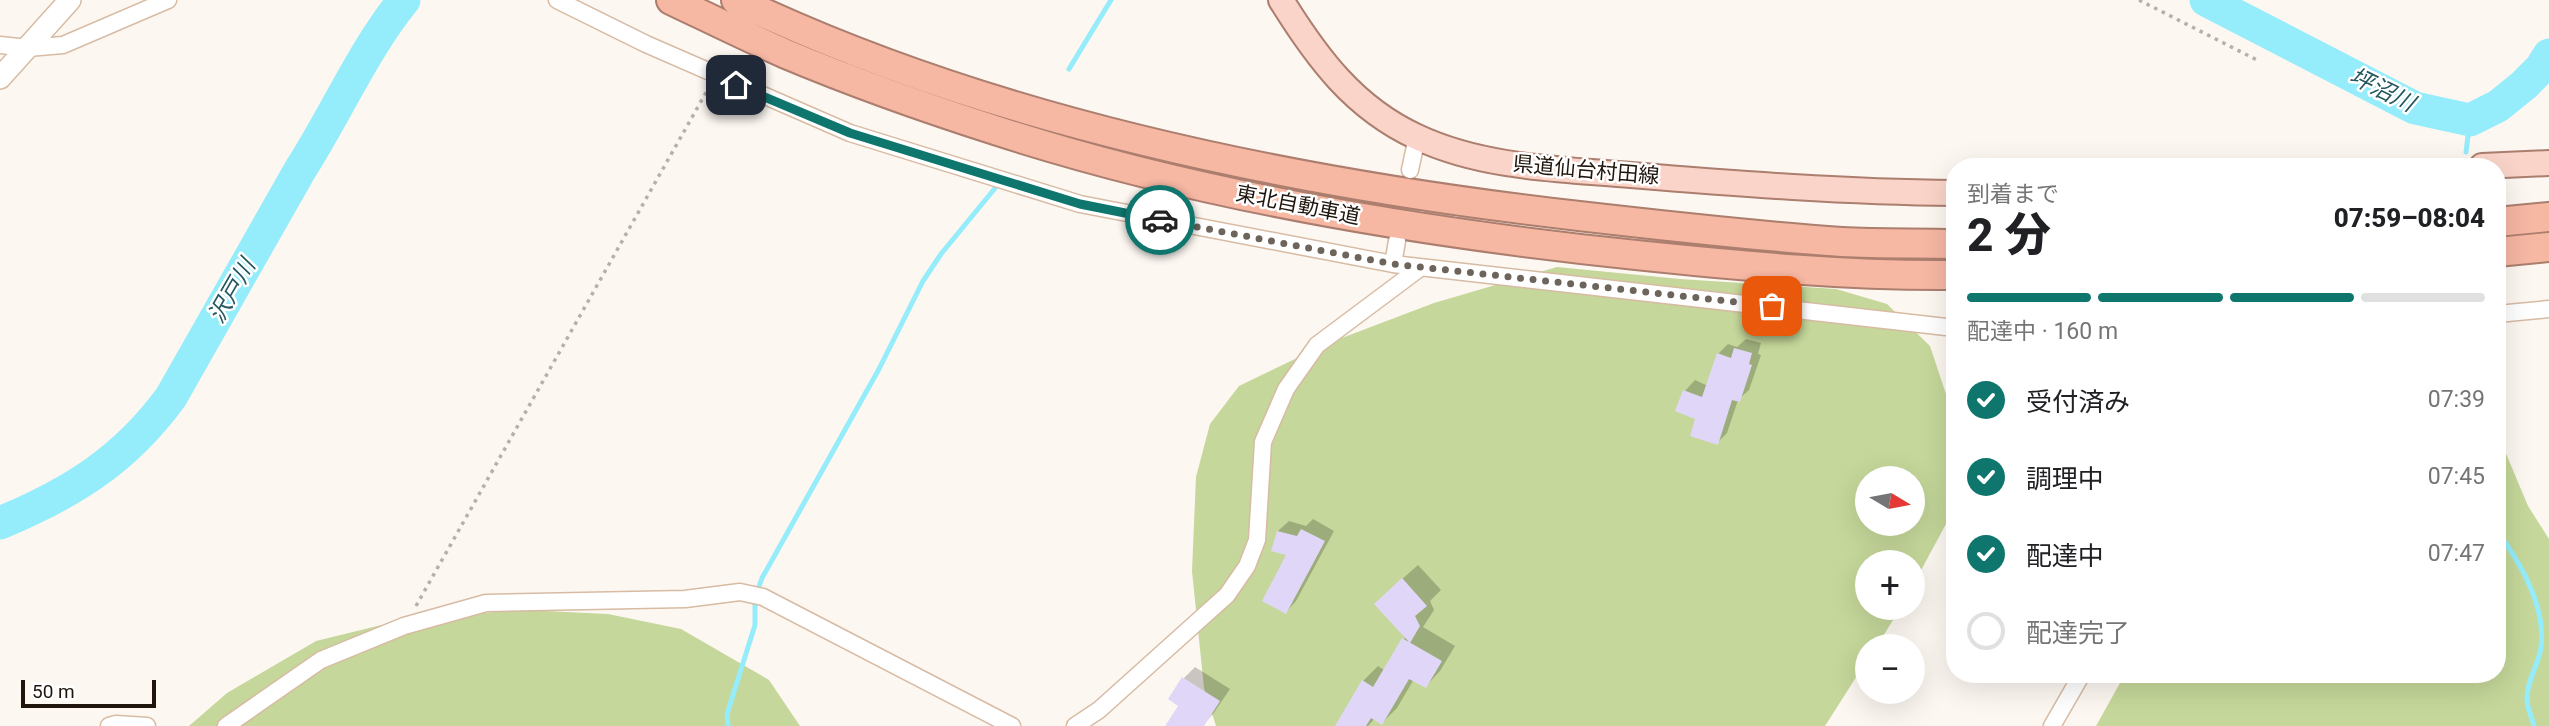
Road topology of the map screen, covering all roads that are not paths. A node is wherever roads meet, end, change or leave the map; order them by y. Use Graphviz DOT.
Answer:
graph roads {
  1 [pos="70,0"];
  2 [pos="168,0"];
  3 [pos="557,0"];
  4 [pos="671,0"];
  5 [pos="736,0"];
  6 [pos="1281,0"];
  7 [pos="0,46"];
  8 [pos="28,48"];
  9 [pos="0,78"];
  10 [pos="1417,137"];
  11 [pos="2549,163"];
  12 [pos="2506,165"];
  13 [pos="1410,170"];
  14 [pos="1946,193"];
  15 [pos="2549,217"];
  16 [pos="2506,221"];
  17 [pos="1397,241"];
  18 [pos="1946,244"];
  19 [pos="2549,247"];
  20 [pos="2506,252"];
  21 [pos="1393,264"];
  22 [pos="1420,268"];
  23 [pos="1946,275"];
  24 [pos="2549,309"];
  25 [pos="2506,313"];
  26 [pos="1946,327"];
  27 [pos="2077,683"];
  28 [pos="109,726"];
  29 [pos="147,726"];
  30 [pos="226,726"];
  31 [pos="1012,726"];
  32 [pos="1075,726"];
  33 [pos="2052,726"];
  1 -- 8 [label="main road"];
  2 -- 8 [label="street"];
  3 -- 21 [label="street"];
  4 -- 23 [label="highway, 東北自動車道"];
  5 -- 18 [label="highway, 東北自動車道"];
  6 -- 10 [label="main road, 県道仙台村田線"];
  7 -- 8 [label="street"];
  8 -- 9 [label="main road"];
  10 -- 13 [label="street"];
  10 -- 14 [label="main road, 県道仙台村田線"];
  11 -- 12 [label="main road"];
  15 -- 16 [label="highway"];
  17 -- 21 [label="street"];
  19 -- 20 [label="highway"];
  21 -- 22 [label="street"];
  22 -- 26 [label="street"];
  22 -- 32 [label="street"];
  24 -- 25 [label="street"];
  27 -- 33 [label="street"];
  28 -- 29 [label="street"];
  30 -- 31 [label="street"];
}
